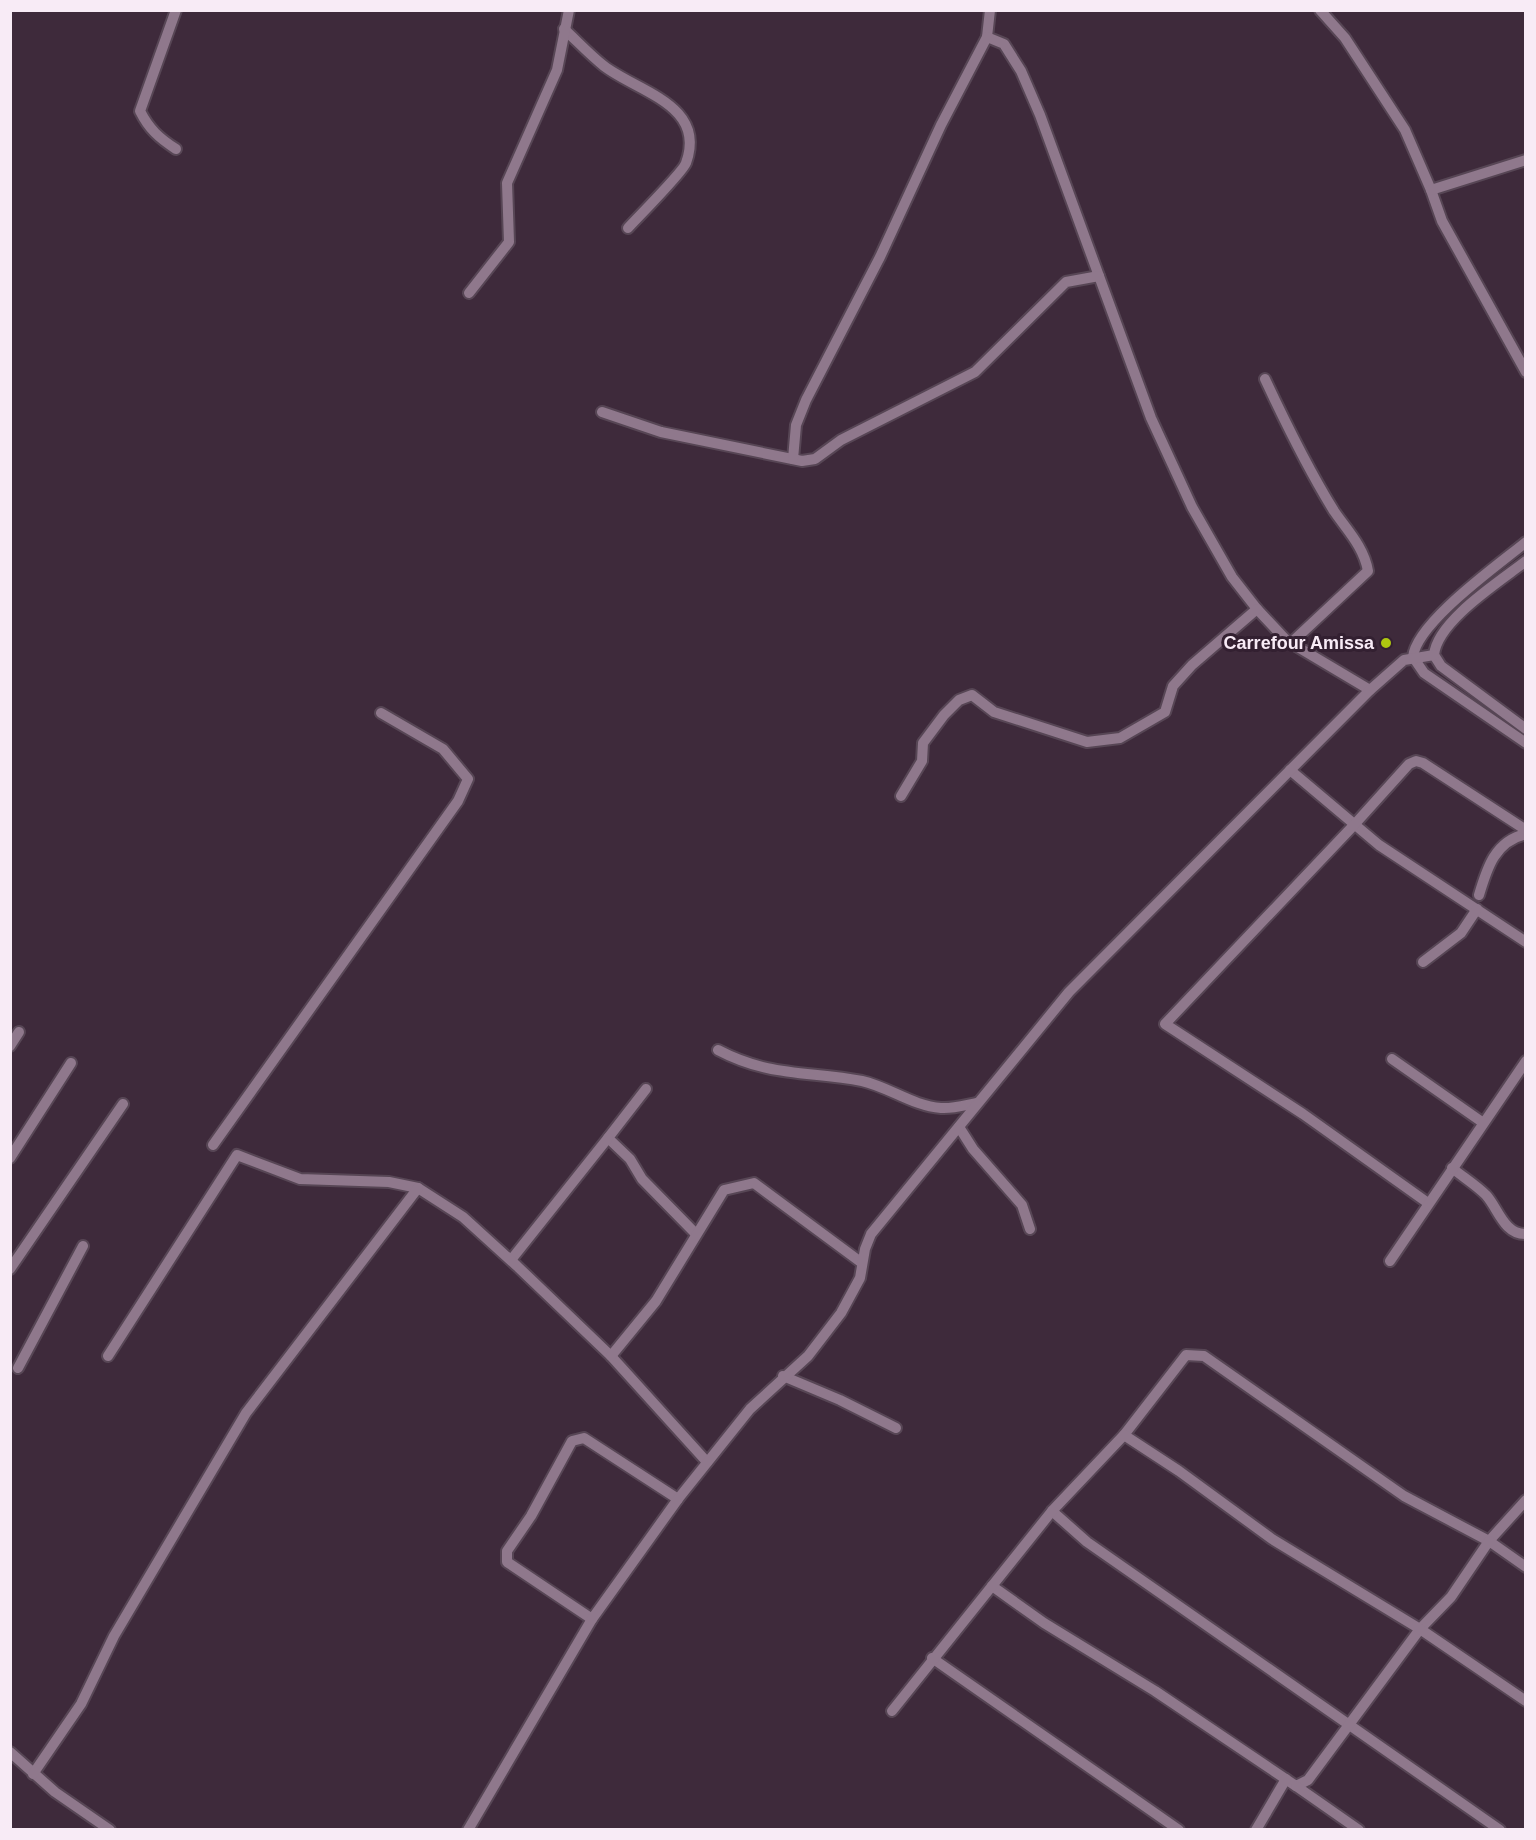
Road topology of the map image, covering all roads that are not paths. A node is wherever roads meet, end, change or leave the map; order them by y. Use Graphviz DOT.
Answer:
graph roads {
  1 [pos="176,10"];
  2 [pos="569,10"];
  3 [pos="990,10"];
  4 [pos="1320,10"];
  5 [pos="564,28"];
  6 [pos="987,37"];
  7 [pos="176,149"];
  8 [pos="1526,160"];
  9 [pos="1431,190"];
  10 [pos="628,228"];
  11 [pos="1099,276"];
  12 [pos="469,293"];
  13 [pos="1526,372"];
  14 [pos="1265,379"];
  15 [pos="602,412"];
  16 [pos="793,459"];
  17 [pos="1526,542"];
  18 [pos="1526,561"];
  19 [pos="1257,609"];
  20 [pos="1291,643"];
  21 [pos="1434,655"];
  22 [pos="1413,657"];
  23 [pos="1370,690"];
  24 [pos="381,713"];
  25 [pos="1526,729"];
  26 [pos="1526,743"];
  27 [pos="1290,770"];
  28 [pos="901,796"];
  29 [pos="1354,825"];
  30 [pos="1526,832"];
  31 [pos="1479,895"];
  32 [pos="1478,909"];
  33 [pos="1526,942"];
  34 [pos="1423,962"];
  35 [pos="19,1032"];
  36 [pos="10,1046"];
  37 [pos="718,1050"];
  38 [pos="1392,1059"];
  39 [pos="1526,1061"];
  40 [pos="71,1063"];
  41 [pos="646,1089"];
  42 [pos="977,1103"];
  43 [pos="123,1104"];
  44 [pos="1482,1122"];
  45 [pos="959,1127"];
  46 [pos="608,1138"];
  47 [pos="213,1145"];
  48 [pos="10,1158"];
  49 [pos="1452,1168"];
  50 [pos="418,1188"];
  51 [pos="1428,1203"];
  52 [pos="1030,1229"];
  53 [pos="696,1234"];
  54 [pos="1526,1234"];
  55 [pos="83,1246"];
  56 [pos="511,1260"];
  57 [pos="1389,1261"];
  58 [pos="862,1263"];
  59 [pos="10,1269"];
  60 [pos="108,1356"];
  61 [pos="611,1356"];
  62 [pos="18,1368"];
  63 [pos="783,1376"];
  64 [pos="896,1428"];
  65 [pos="1124,1435"];
  66 [pos="707,1462"];
  67 [pos="678,1499"];
  68 [pos="1526,1500"];
  69 [pos="1052,1511"];
  70 [pos="1489,1541"];
  71 [pos="1526,1567"];
  72 [pos="992,1586"];
  73 [pos="592,1619"];
  74 [pos="1420,1629"];
  75 [pos="932,1658"];
  76 [pos="1526,1701"];
  77 [pos="892,1711"];
  78 [pos="1347,1724"];
  79 [pos="10,1752"];
  80 [pos="33,1774"];
  81 [pos="1286,1779"];
  82 [pos="1296,1786"];
  83 [pos="110,1830"];
  84 [pos="468,1830"];
  85 [pos="1179,1830"];
  86 [pos="1256,1830"];
  87 [pos="1359,1830"];
  88 [pos="1500,1830"];
  1 -- 7 [label="street"];
  2 -- 5 [label="street"];
  3 -- 6 [label="street"];
  4 -- 9 [label="street"];
  5 -- 10 [label="street"];
  5 -- 12 [label="street"];
  6 -- 11 [label="street"];
  6 -- 16 [label="street"];
  8 -- 9 [label="street"];
  9 -- 13 [label="street"];
  11 -- 16 [label="street"];
  11 -- 19 [label="street"];
  14 -- 20 [label="street"];
  15 -- 16 [label="street"];
  17 -- 22 [label="street"];
  18 -- 21 [label="street"];
  19 -- 20 [label="street"];
  19 -- 28 [label="street"];
  20 -- 23 [label="street"];
  21 -- 22 [label="street"];
  21 -- 25 [label="street"];
  22 -- 23 [label="street"];
  22 -- 26 [label="street"];
  23 -- 27 [label="street"];
  24 -- 47 [label="street"];
  27 -- 29 [label="street"];
  27 -- 42 [label="street"];
  29 -- 30 [label="street"];
  29 -- 32 [label="street"];
  29 -- 51 [label="street"];
  30 -- 31 [label="street"];
  32 -- 33 [label="street"];
  32 -- 34 [label="street"];
  35 -- 36 [label="street"];
  37 -- 42 [label="street"];
  38 -- 44 [label="street"];
  39 -- 44 [label="street"];
  40 -- 48 [label="street"];
  41 -- 46 [label="street"];
  42 -- 45 [label="street"];
  43 -- 59 [label="street"];
  44 -- 49 [label="street"];
  45 -- 52 [label="street"];
  45 -- 58 [label="street"];
  46 -- 53 [label="street"];
  46 -- 56 [label="street"];
  49 -- 51 [label="street"];
  49 -- 54 [label="street"];
  50 -- 56 [label="street"];
  50 -- 60 [label="street"];
  50 -- 80 [label="street"];
  51 -- 57 [label="street"];
  53 -- 58 [label="street"];
  53 -- 61 [label="street"];
  55 -- 62 [label="street"];
  56 -- 61 [label="street"];
  58 -- 63 [label="street"];
  61 -- 66 [label="street"];
  63 -- 64 [label="street"];
  63 -- 66 [label="street"];
  65 -- 69 [label="street"];
  65 -- 70 [label="street"];
  65 -- 74 [label="street"];
  66 -- 67 [label="street"];
  67 -- 73 [label="street"];
  67 -- 73 [label="street"];
  68 -- 70 [label="street"];
  69 -- 72 [label="street"];
  69 -- 78 [label="street"];
  70 -- 71 [label="street"];
  70 -- 74 [label="street"];
  72 -- 75 [label="street"];
  72 -- 81 [label="street"];
  73 -- 84 [label="street"];
  74 -- 76 [label="street"];
  74 -- 78 [label="street"];
  75 -- 77 [label="street"];
  75 -- 85 [label="street"];
  78 -- 82 [label="street"];
  78 -- 88 [label="street"];
  79 -- 80 [label="street"];
  80 -- 83 [label="street"];
  81 -- 82 [label="street"];
  81 -- 86 [label="street"];
  82 -- 87 [label="street"];
}
